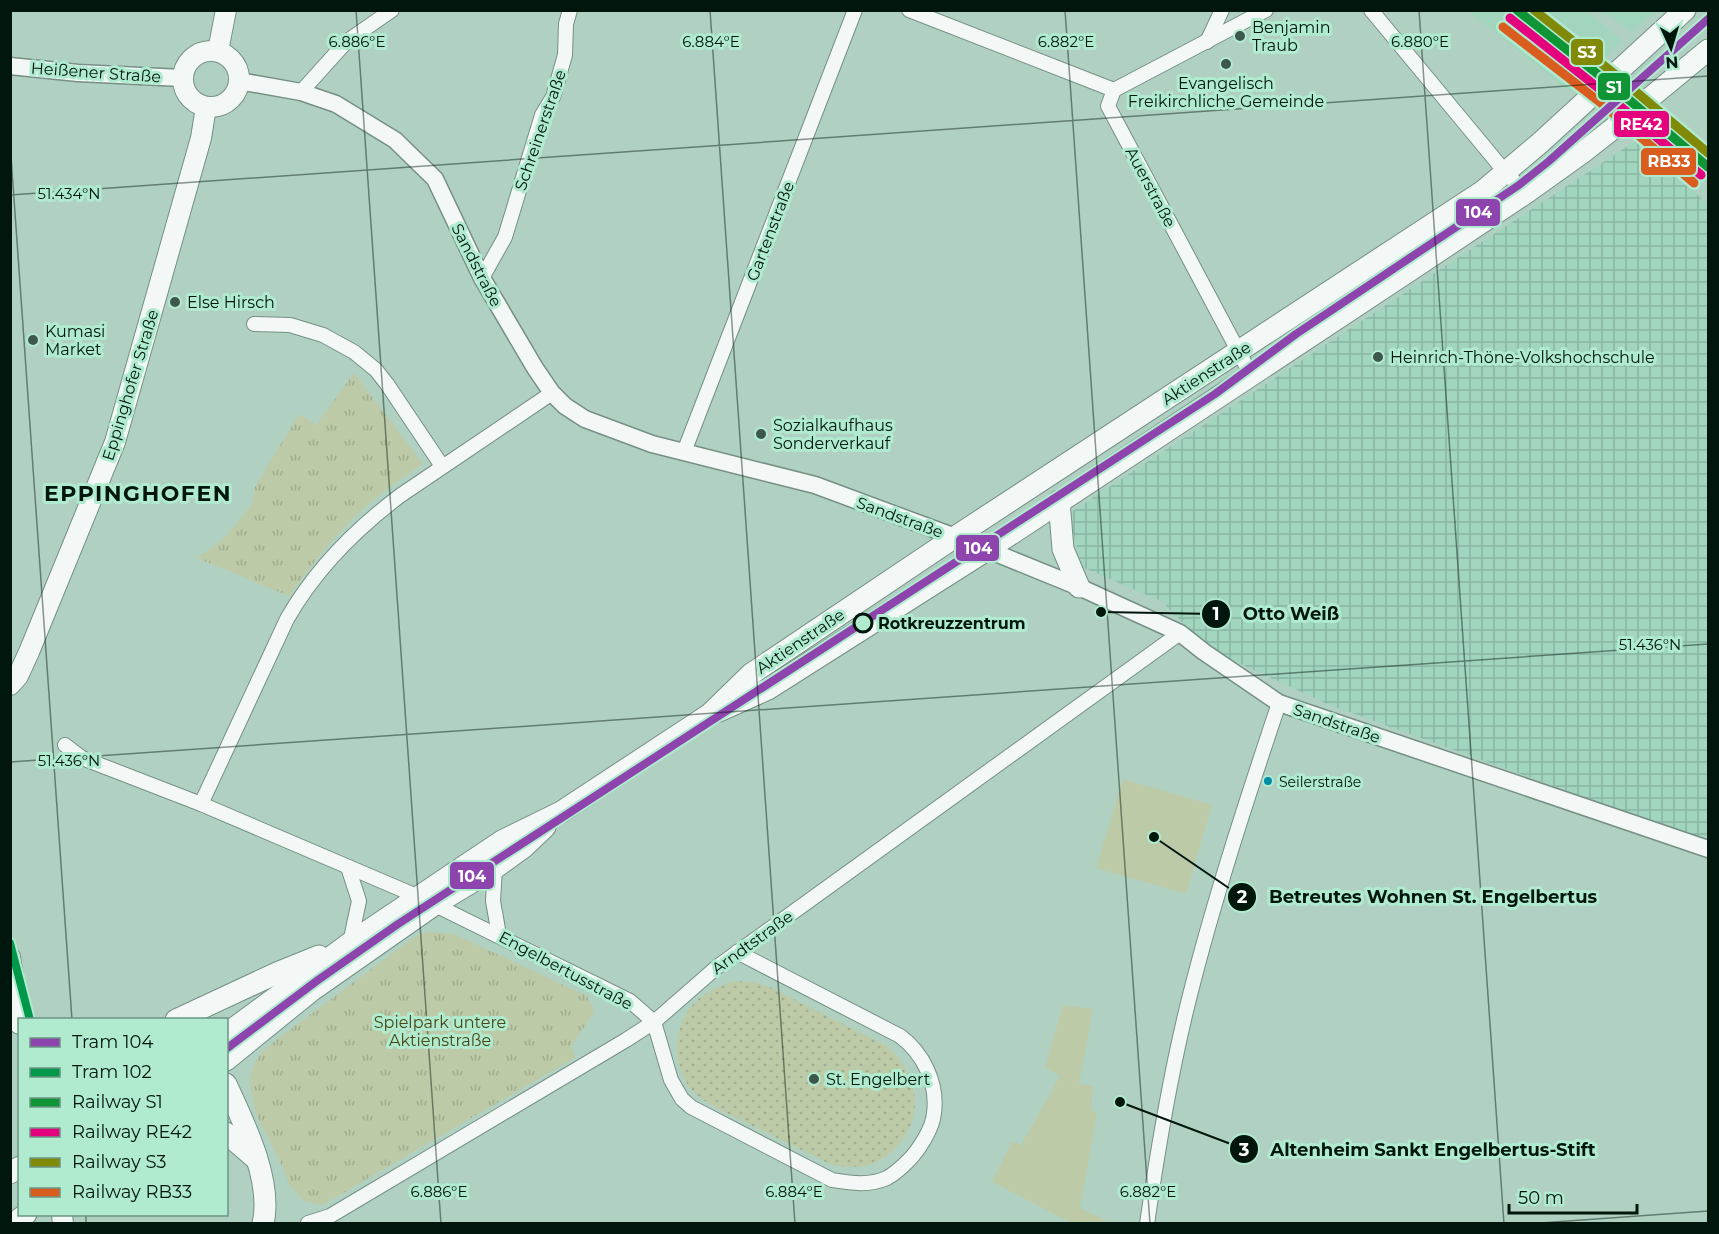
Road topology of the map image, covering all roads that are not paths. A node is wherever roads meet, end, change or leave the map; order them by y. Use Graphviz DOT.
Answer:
graph roads {
  1 [pos="226,10"];
  2 [pos="392,10"];
  3 [pos="570,10"];
  4 [pos="855,10"];
  5 [pos="909,10"];
  6 [pos="1222,10"];
  7 [pos="1266,10"];
  8 [pos="1371,10"];
  9 [pos="1685,10"];
  10 [pos="1207,42"];
  11 [pos="1708,50"];
  12 [pos="218,51"];
  13 [pos="10,66"];
  14 [pos="182,78"];
  15 [pos="239,81"];
  16 [pos="1114,90"];
  17 [pos="301,92"];
  18 [pos="206,108"];
  19 [pos="1506,172"];
  20 [pos="1526,193"];
  21 [pos="482,278"];
  22 [pos="254,324"];
  23 [pos="1239,352"];
  24 [pos="1251,375"];
  25 [pos="552,393"];
  26 [pos="684,452"];
  27 [pos="442,466"];
  28 [pos="1059,501"];
  29 [pos="955,537"];
  30 [pos="987,550"];
  31 [pos="1079,587"];
  32 [pos="1180,633"];
  33 [pos="10,685"];
  34 [pos="1279,703"];
  35 [pos="710,714"];
  36 [pos="65,746"];
  37 [pos="201,804"];
  38 [pos="561,812"];
  39 [pos="1708,849"];
  40 [pos="348,867"];
  41 [pos="495,868"];
  42 [pos="427,901"];
  43 [pos="499,935"];
  44 [pos="350,943"];
  45 [pos="737,952"];
  46 [pos="10,957"];
  47 [pos="19,1018"];
  48 [pos="180,1018"];
  49 [pos="654,1022"];
  50 [pos="228,1033"];
  51 [pos="228,1058"];
  52 [pos="228,1088"];
  53 [pos="228,1135"];
  54 [pos="255,1158"];
  55 [pos="308,1223"];
  56 [pos="263,1224"];
  57 [pos="1147,1224"];
  1 -- 12 [label="main road"];
  2 -- 17 [label="street"];
  3 -- 21 [label="street, Schreinerstraße"];
  4 -- 26 [label="street, Gartenstraße"];
  5 -- 16 [label="street"];
  6 -- 10 [label="street"];
  7 -- 10 [label="street"];
  8 -- 19 [label="street"];
  9 -- 19 [label="main road, Aktienstraße"];
  10 -- 16 [label="street"];
  11 -- 20 [label="main road, Aktienstraße"];
  12 -- 14 [label="main road"];
  12 -- 15 [label="main road"];
  13 -- 14 [label="street, Heißener Straße"];
  14 -- 18 [label="main road"];
  15 -- 17 [label="street, Sandstraße"];
  15 -- 18 [label="main road"];
  16 -- 23 [label="street, Auerstraße"];
  17 -- 21 [label="street, Sandstraße"];
  18 -- 33 [label="main road, Eppinghofer Straße"];
  19 -- 20 [label="street"];
  19 -- 23 [label="main road, Aktienstraße"];
  20 -- 24 [label="main road, Aktienstraße"];
  21 -- 25 [label="street, Sandstraße"];
  22 -- 27 [label="street"];
  23 -- 24 [label="street, Auerstraße"];
  23 -- 29 [label="main road, Aktienstraße"];
  24 -- 28 [label="main road, Aktienstraße"];
  25 -- 26 [label="street, Sandstraße"];
  25 -- 27 [label="street"];
  26 -- 29 [label="street, Sandstraße"];
  27 -- 37 [label="street"];
  28 -- 30 [label="main road, Aktienstraße"];
  28 -- 31 [label="main road"];
  29 -- 30 [label="street, Sandstraße"];
  29 -- 35 [label="main road, Aktienstraße"];
  30 -- 31 [label="street, Sandstraße"];
  30 -- 35 [label="main road, Aktienstraße"];
  31 -- 32 [label="street, Sandstraße"];
  32 -- 34 [label="street, Sandstraße"];
  32 -- 45 [label="street, Arndtstraße"];
  34 -- 39 [label="street, Sandstraße"];
  34 -- 57 [label="street"];
  35 -- 38 [label="main road, Aktienstraße"];
  36 -- 37 [label="street, Engelbertusstraße"];
  37 -- 40 [label="street, Engelbertusstraße"];
  38 -- 41 [label="main road, Aktienstraße"];
  38 -- 42 [label="main road, Aktienstraße"];
  40 -- 42 [label="street, Engelbertusstraße"];
  40 -- 44 [label="street"];
  41 -- 42 [label="main road, Aktienstraße"];
  41 -- 43 [label="street"];
  42 -- 43 [label="street, Engelbertusstraße"];
  42 -- 44 [label="main road, Aktienstraße"];
  42 -- 51 [label="main road, Aktienstraße"];
  43 -- 49 [label="street, Engelbertusstraße"];
  44 -- 48 [label="main road"];
  44 -- 50 [label="main road, Aktienstraße"];
  45 -- 49 [label="street, Arndtstraße"];
  45 -- 49 [label="street"];
  46 -- 47 [label="main road"];
  49 -- 55 [label="street, Arndtstraße"];
  52 -- 54 [label="main road"];
  53 -- 54 [label="main road"];
  54 -- 56 [label="main road"];
}
